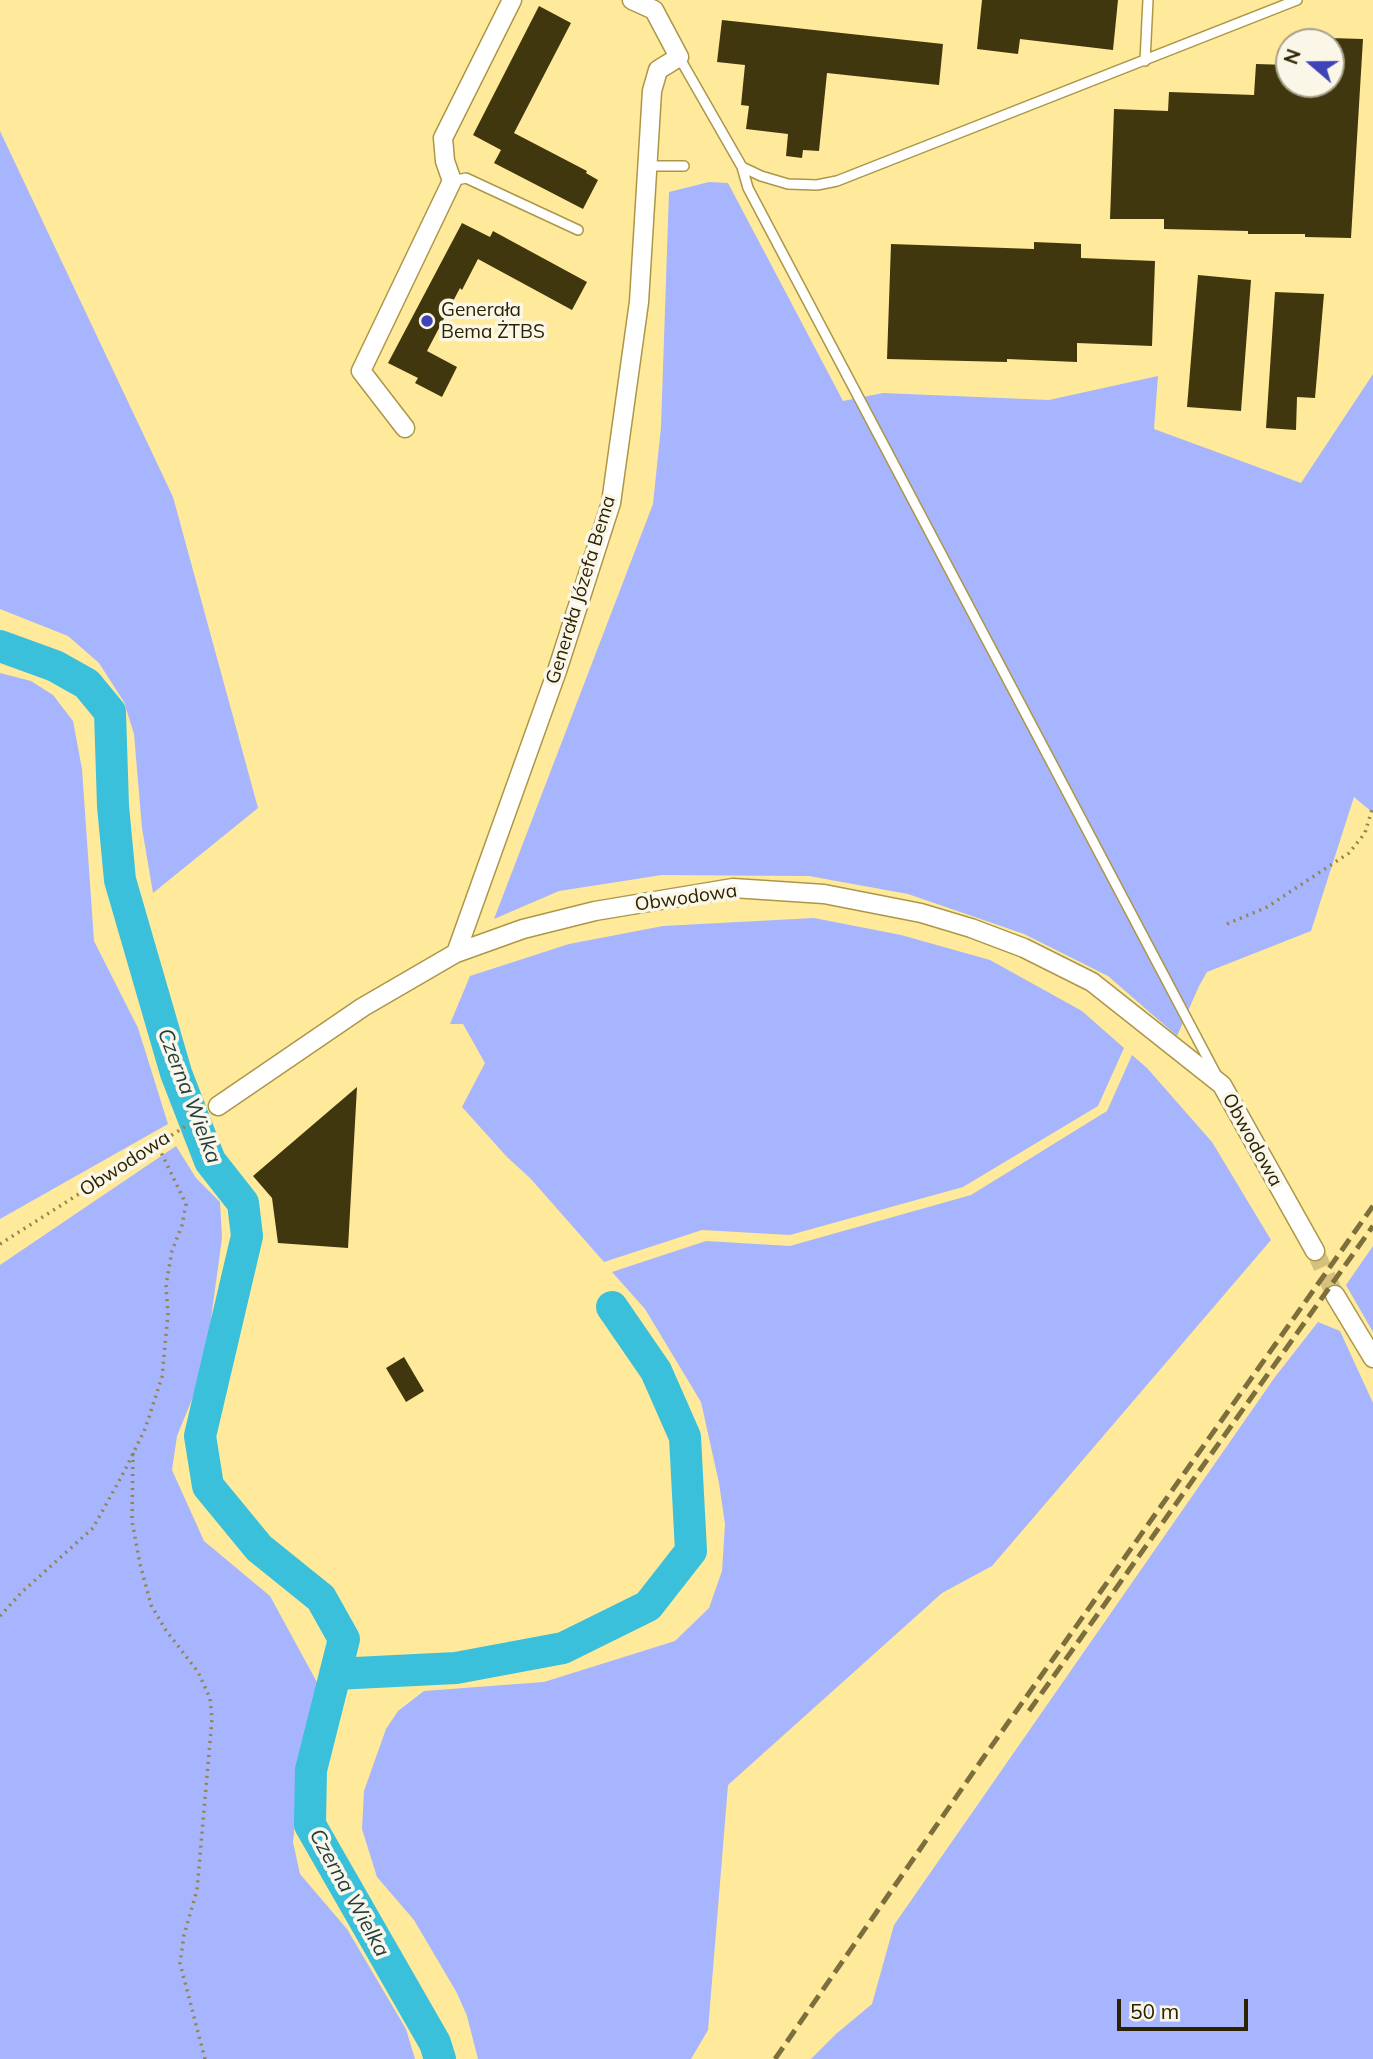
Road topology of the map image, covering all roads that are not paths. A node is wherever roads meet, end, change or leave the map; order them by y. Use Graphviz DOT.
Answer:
graph roads {
  1 [pos="512,0"];
  2 [pos="632,0"];
  3 [pos="1148,0"];
  4 [pos="1297,0"];
  5 [pos="654,5"];
  6 [pos="679,57"];
  7 [pos="1145,61"];
  8 [pos="648,166"];
  9 [pos="684,166"];
  10 [pos="743,167"];
  11 [pos="452,181"];
  12 [pos="578,230"];
  13 [pos="405,428"];
  14 [pos="456,953"];
  15 [pos="1222,1085"];
  16 [pos="218,1106"];
  17 [pos="1314,1251"];
  18 [pos="1335,1295"];
  19 [pos="1373,1358"];
  1 -- 11 [label="street"];
  2 -- 5 [label="street"];
  3 -- 7 [label="lane"];
  4 -- 7 [label="lane"];
  5 -- 6 [label="street"];
  6 -- 8 [label="street, Generała Józefa Bema"];
  6 -- 10 [label="lane"];
  7 -- 10 [label="lane"];
  8 -- 9 [label="lane"];
  8 -- 14 [label="street, Generała Józefa Bema"];
  10 -- 15 [label="lane"];
  11 -- 12 [label="lane"];
  11 -- 13 [label="street"];
  14 -- 15 [label="street, Obwodowa"];
  14 -- 16 [label="street, Obwodowa"];
  15 -- 17 [label="street, Obwodowa"];
  18 -- 19 [label="street"];
}
